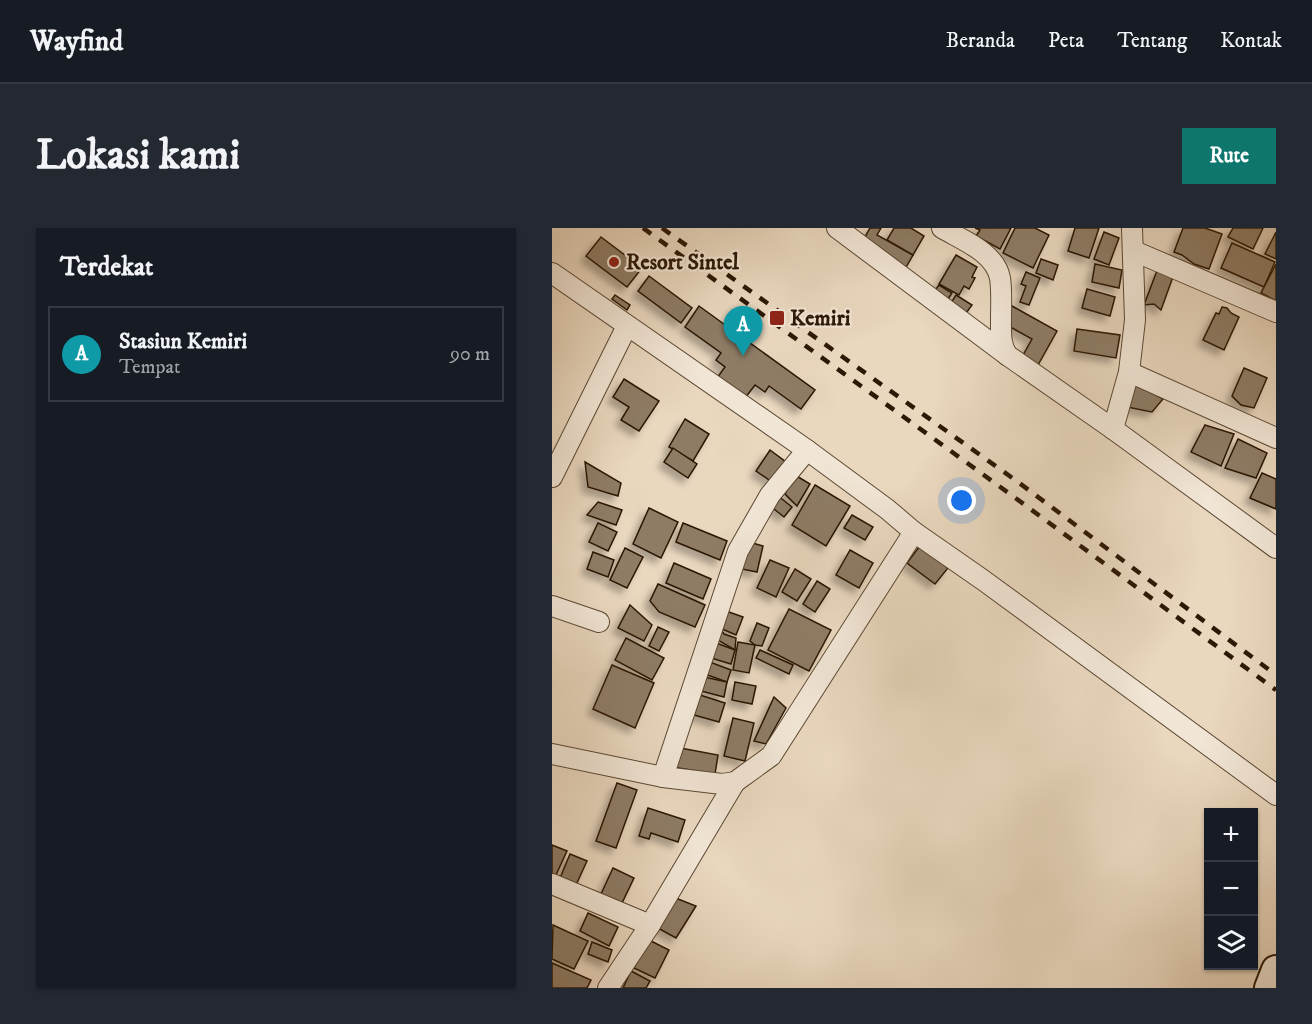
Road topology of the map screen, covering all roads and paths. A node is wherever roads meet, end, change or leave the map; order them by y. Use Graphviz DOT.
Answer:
graph roads {
  1 [pos="837,228"];
  2 [pos="942,228"];
  3 [pos="1132,228"];
  4 [pos="1134,251"];
  5 [pos="552,273"];
  6 [pos="1276,312"];
  7 [pos="627,326"];
  8 [pos="1007,355"];
  9 [pos="1130,372"];
  10 [pos="1113,429"];
  11 [pos="1276,438"];
  12 [pos="807,450"];
  13 [pos="552,477"];
  14 [pos="914,532"];
  15 [pos="1276,548"];
  16 [pos="552,606"];
  17 [pos="598,622"];
  18 [pos="552,754"];
  19 [pos="663,777"];
  20 [pos="735,782"];
  21 [pos="1276,795"];
  22 [pos="552,884"];
  23 [pos="650,924"];
  24 [pos="1276,970"];
  25 [pos="608,988"];
  26 [pos="1269,988"];
  1 -- 8 [label="street"];
  2 -- 8 [label="street"];
  3 -- 4 [label="street"];
  4 -- 6 [label="street"];
  4 -- 9 [label="street"];
  5 -- 7 [label="street"];
  7 -- 12 [label="street"];
  7 -- 13 [label="street"];
  8 -- 10 [label="street"];
  9 -- 10 [label="street"];
  9 -- 11 [label="street"];
  10 -- 15 [label="street"];
  12 -- 14 [label="street"];
  12 -- 19 [label="street"];
  14 -- 20 [label="street"];
  14 -- 21 [label="street"];
  16 -- 17 [label="street"];
  18 -- 19 [label="street"];
  19 -- 20 [label="street"];
  20 -- 23 [label="street"];
  22 -- 23 [label="street"];
  23 -- 25 [label="street"];
  24 -- 26 [label="main road"];
}
